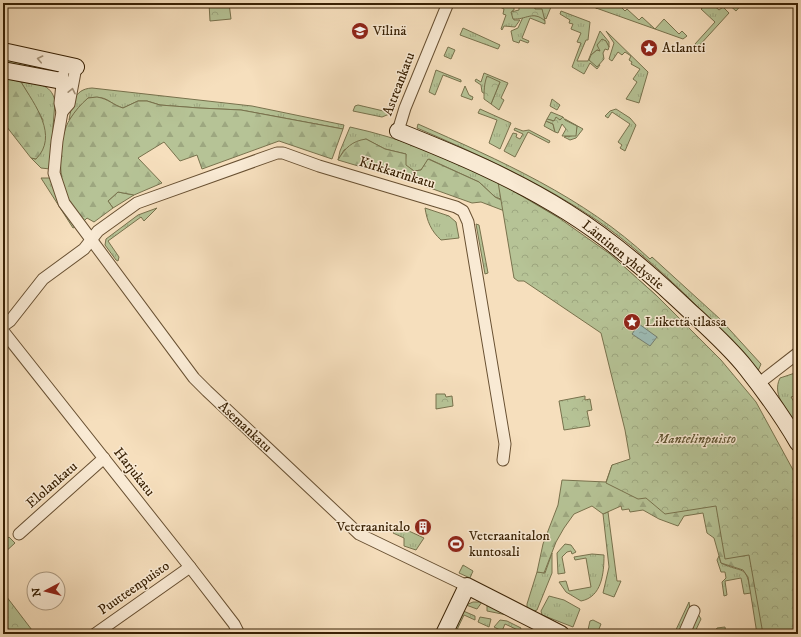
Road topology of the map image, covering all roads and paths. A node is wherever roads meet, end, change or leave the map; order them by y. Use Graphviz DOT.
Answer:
graph roads {
  1 [pos="448,3"];
  2 [pos="3,51"];
  3 [pos="70,66"];
  4 [pos="3,70"];
  5 [pos="62,81"];
  6 [pos="62,112"];
  7 [pos="398,131"];
  8 [pos="91,240"];
  9 [pos="3,326"];
  10 [pos="5,338"];
  11 [pos="798,353"];
  12 [pos="758,384"];
  13 [pos="798,442"];
  14 [pos="104,458"];
  15 [pos="503,460"];
  16 [pos="19,534"];
  17 [pos="190,567"];
  18 [pos="466,586"];
  19 [pos="694,611"];
  20 [pos="95,634"];
  21 [pos="239,634"];
  22 [pos="444,634"];
  23 [pos="561,634"];
  24 [pos="684,634"];
  1 -- 7 [label="street, Astreankatu"];
  3 -- 2 [label="main road, one-way"];
  3 -- 5 [label="street, Asemankatu"];
  6 -- 3 [label="street, Asemankatu, one-way"];
  4 -- 5 [label="main road"];
  5 -- 6 [label="street, Asemankatu"];
  6 -- 8 [label="street, Asemankatu"];
  7 -- 12 [label="main road, Läntinen yhdystie"];
  8 -- 9 [label="street, Kirkkarinkatu"];
  8 -- 15 [label="street, Kirkkarinkatu"];
  8 -- 18 [label="street, Asemankatu"];
  10 -- 14 [label="street, Harjukatu"];
  11 -- 12 [label="street"];
  12 -- 13 [label="main road, Läntinen yhdystie"];
  14 -- 16 [label="street, Elolankatu"];
  14 -- 17 [label="street, Harjukatu"];
  17 -- 20 [label="street, Puutteenpuisto"];
  17 -- 21 [label="street, Harjukatu"];
  18 -- 22 [label="main road"];
  18 -- 23 [label="main road, Asemankatu"];
  19 -- 24 [label="street"];
}
